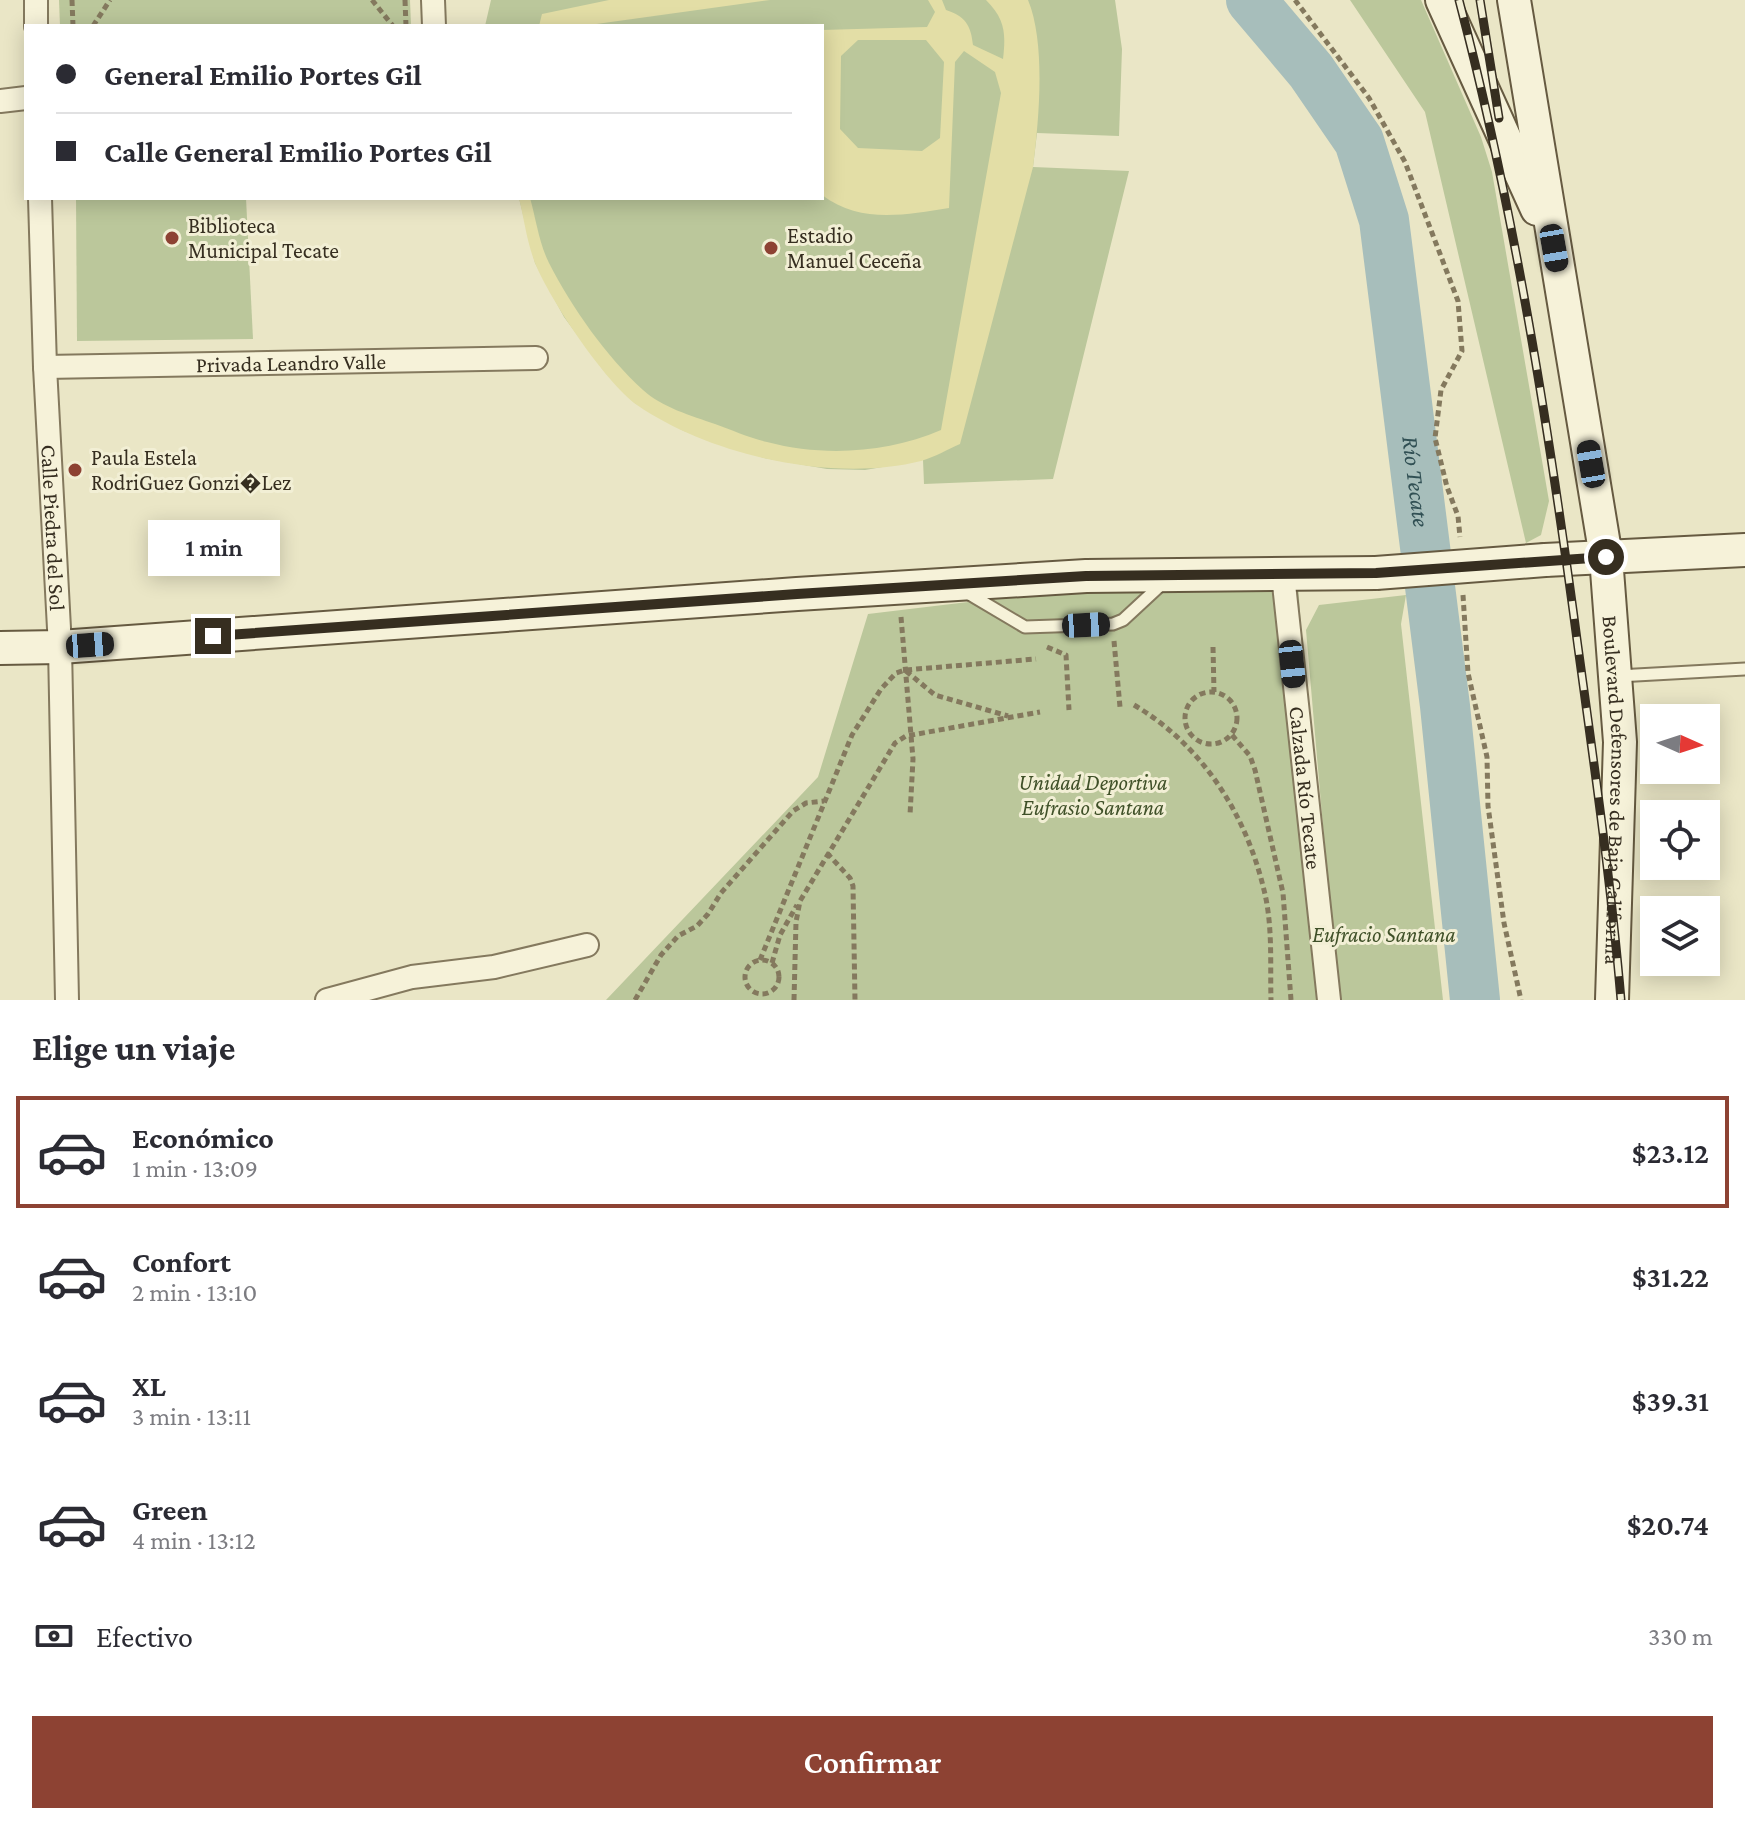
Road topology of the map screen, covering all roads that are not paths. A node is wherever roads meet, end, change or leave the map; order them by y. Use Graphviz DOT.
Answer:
graph roads {
  1 [pos="36,0"];
  2 [pos="433,0"];
  3 [pos="1442,0"];
  4 [pos="1514,0"];
  5 [pos="36,24"];
  6 [pos="434,24"];
  7 [pos="24,98"];
  8 [pos="0,101"];
  9 [pos="40,200"];
  10 [pos="1554,248"];
  11 [pos="536,358"];
  12 [pos="45,367"];
  13 [pos="1745,550"];
  14 [pos="1606,557"];
  15 [pos="1283,575"];
  16 [pos="1169,577"];
  17 [pos="956,585"];
  18 [pos="60,647"];
  19 [pos="0,648"];
  20 [pos="1745,669"];
  21 [pos="1615,676"];
  22 [pos="587,945"];
  23 [pos="67,1000"];
  24 [pos="327,1000"];
  25 [pos="1329,1000"];
  26 [pos="1612,1000"];
  1 -- 5 [label="street"];
  2 -- 6 [label="street"];
  3 -- 10 [label="street, Boulevard Defensores de Baja California"];
  4 -- 10 [label="street, Boulevard Defensores de Baja California"];
  7 -- 8 [label="street"];
  9 -- 12 [label="street, Calle Piedra del Sol"];
  10 -- 14 [label="street, Boulevard Defensores de Baja California"];
  11 -- 12 [label="street, Privada Leandro Valle"];
  12 -- 18 [label="street, Calle Piedra del Sol"];
  13 -- 14 [label="street"];
  14 -- 15 [label="street, bridge"];
  14 -- 21 [label="street, Boulevard Defensores de Baja California"];
  15 -- 16 [label="street"];
  15 -- 25 [label="street, Calzada Río Tecate"];
  16 -- 17 [label="street"];
  16 -- 17 [label="lane"];
  17 -- 18 [label="street"];
  18 -- 19 [label="street"];
  18 -- 23 [label="street, Calle Piedra del Sol"];
  20 -- 21 [label="lane"];
  21 -- 26 [label="street, Boulevard Defensores de Baja California"];
  22 -- 24 [label="street"];
}
